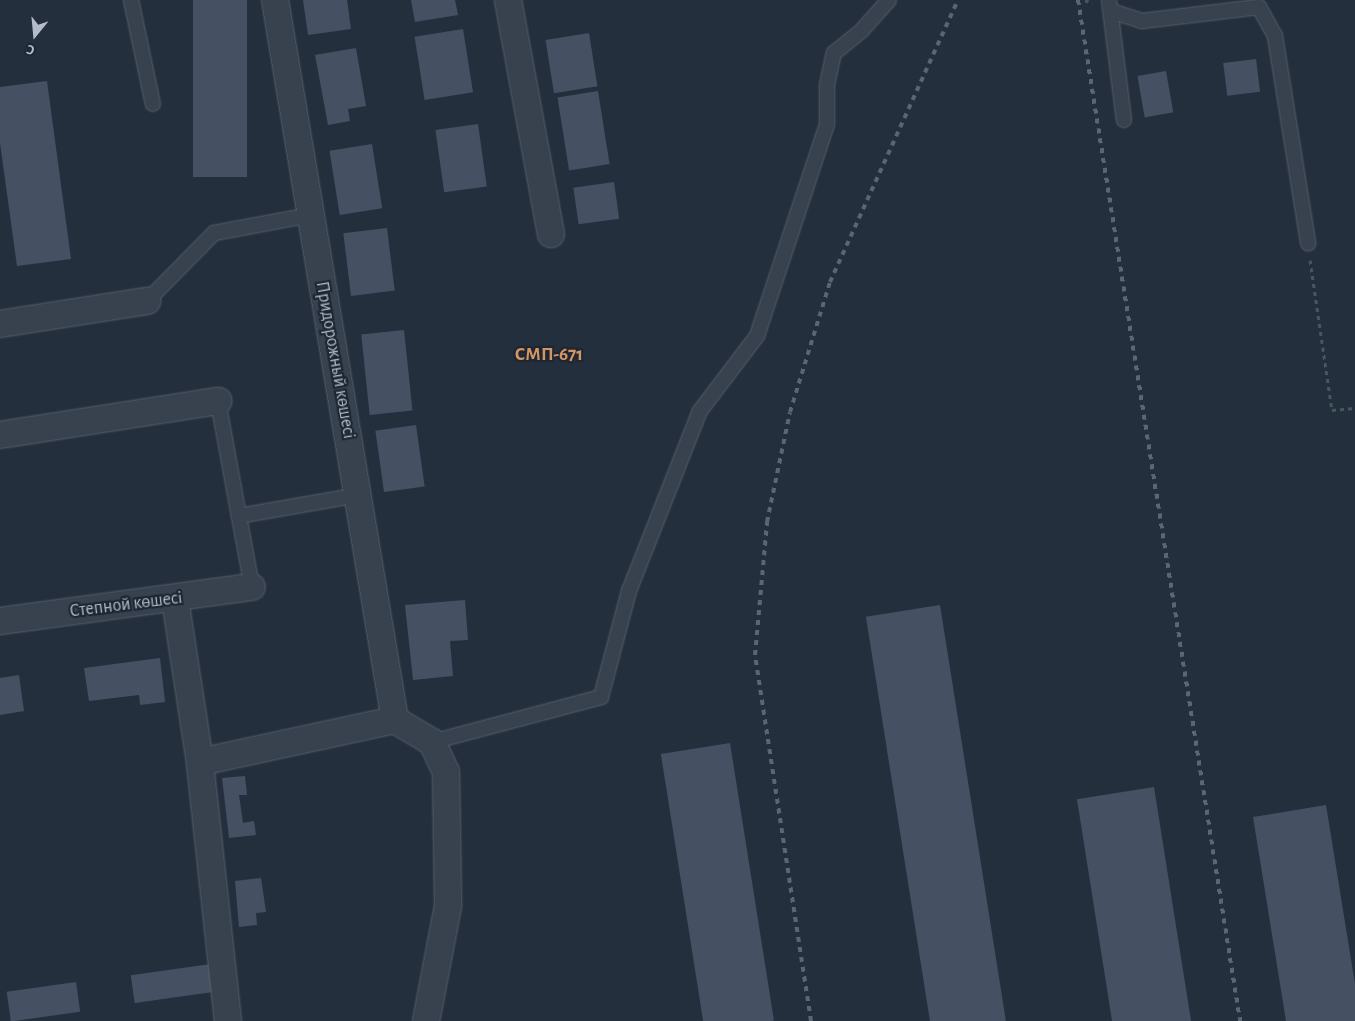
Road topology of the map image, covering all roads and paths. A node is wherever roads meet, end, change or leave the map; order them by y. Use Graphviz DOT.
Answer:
graph roads {
  1 [pos="131,0"];
  2 [pos="275,0"];
  3 [pos="508,0"];
  4 [pos="889,0"];
  5 [pos="1110,6"];
  6 [pos="153,104"];
  7 [pos="1124,120"];
  8 [pos="311,215"];
  9 [pos="551,234"];
  10 [pos="1308,243"];
  11 [pos="148,301"];
  12 [pos="0,324"];
  13 [pos="218,401"];
  14 [pos="1355,408"];
  15 [pos="0,434"];
  16 [pos="358,495"];
  17 [pos="239,516"];
  18 [pos="252,587"];
  19 [pos="175,599"];
  20 [pos="0,621"];
  21 [pos="395,720"];
  22 [pos="432,742"];
  23 [pos="200,762"];
  24 [pos="228,1021"];
  25 [pos="426,1021"];
  1 -- 6 [label="lane"];
  2 -- 8 [label="street, Придорожный көшесі"];
  3 -- 9 [label="street"];
  4 -- 22 [label="lane"];
  5 -- 7 [label="lane"];
  5 -- 10 [label="lane"];
  8 -- 11 [label="lane"];
  8 -- 16 [label="street, Придорожный көшесі"];
  10 -- 14 [label="path"];
  11 -- 12 [label="street"];
  13 -- 15 [label="street"];
  13 -- 17 [label="lane"];
  16 -- 17 [label="lane"];
  16 -- 21 [label="street, Придорожный көшесі"];
  17 -- 18 [label="lane"];
  18 -- 19 [label="street, Степной көшесі"];
  19 -- 20 [label="street, Степной көшесі"];
  19 -- 23 [label="street"];
  21 -- 22 [label="street"];
  21 -- 23 [label="street"];
  22 -- 25 [label="street"];
  23 -- 24 [label="street"];
}
